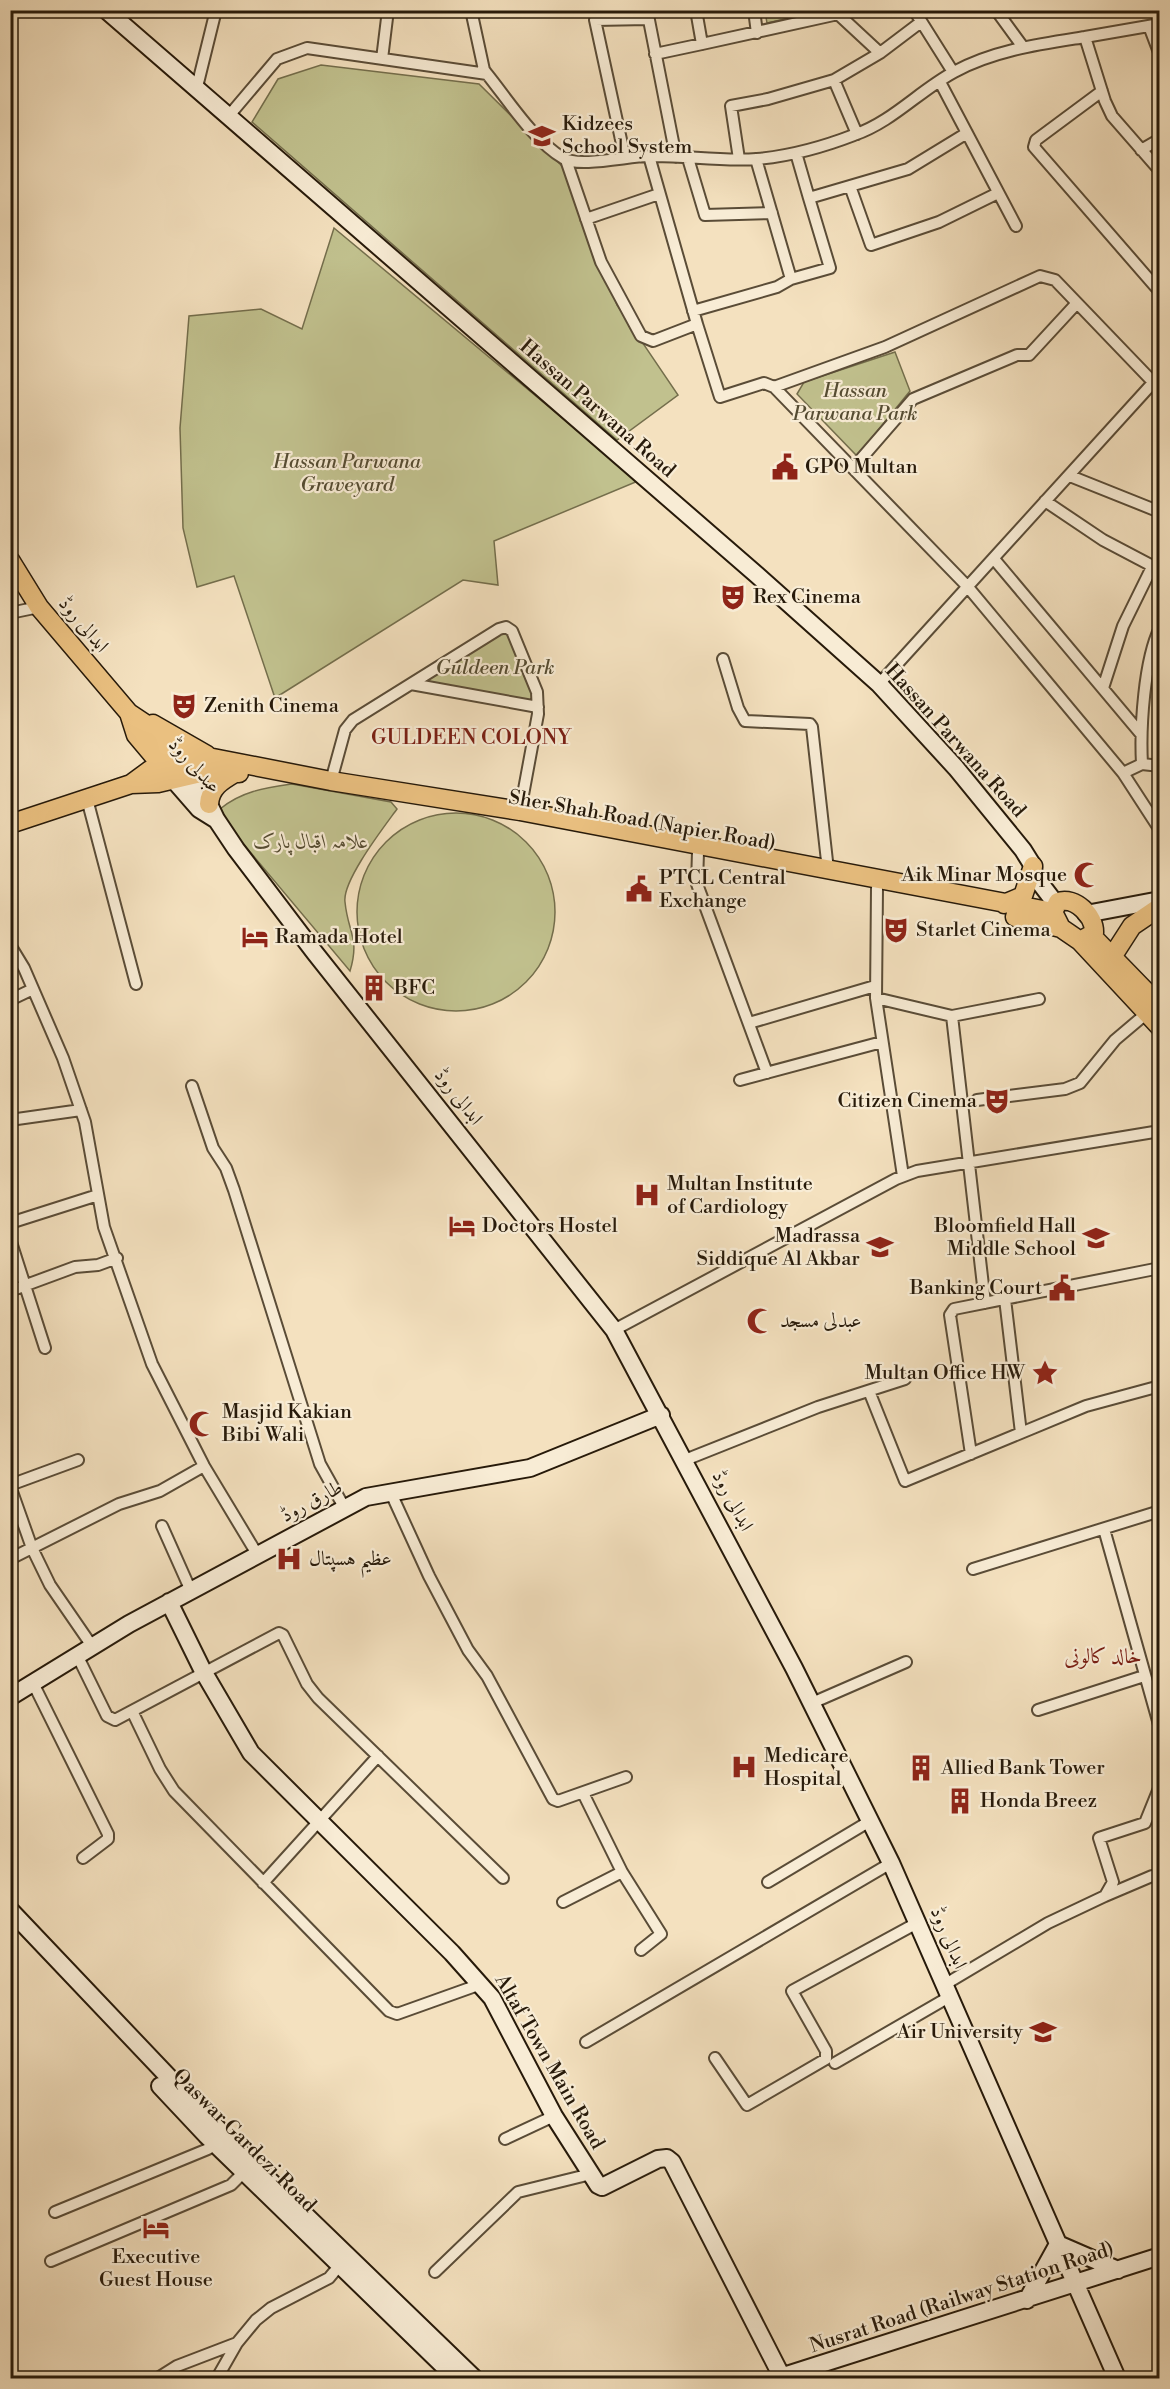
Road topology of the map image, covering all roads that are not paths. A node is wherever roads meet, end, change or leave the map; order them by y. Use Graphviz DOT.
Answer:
graph roads {
  1 [pos="106,10"];
  2 [pos="216,10"];
  3 [pos="388,10"];
  4 [pos="471,10"];
  5 [pos="696,10"];
  6 [pos="753,10"];
  7 [pos="914,10"];
  8 [pos="996,10"];
  9 [pos="836,12"];
  10 [pos="647,15"];
  11 [pos="921,22"];
  12 [pos="1154,25"];
  13 [pos="756,33"];
  14 [pos="1085,37"];
  15 [pos="702,44"];
  16 [pos="1023,47"];
  17 [pos="880,52"];
  18 [pos="655,54"];
  19 [pos="1160,55"];
  20 [pos="382,59"];
  21 [pos="953,72"];
  22 [pos="487,74"];
  23 [pos="834,80"];
  24 [pos="940,82"];
  25 [pos="196,91"];
  26 [pos="1102,91"];
  27 [pos="227,118"];
  28 [pos="967,133"];
  29 [pos="857,134"];
  30 [pos="1160,139"];
  31 [pos="1140,150"];
  32 [pos="796,153"];
  33 [pos="649,156"];
  34 [pos="682,156"];
  35 [pos="625,158"];
  36 [pos="739,159"];
  37 [pos="756,159"];
  38 [pos="566,160"];
  39 [pos="1160,171"];
  40 [pos="850,186"];
  41 [pos="998,193"];
  42 [pos="659,194"];
  43 [pos="809,198"];
  44 [pos="772,213"];
  45 [pos="586,219"];
  46 [pos="1016,226"];
  47 [pos="791,279"];
  48 [pos="1160,292"];
  49 [pos="1077,303"];
  50 [pos="693,311"];
  51 [pos="697,324"];
  52 [pos="1156,379"];
  53 [pos="774,387"];
  54 [pos="854,467"];
  55 [pos="1070,476"];
  56 [pos="1045,501"];
  57 [pos="1160,512"];
  58 [pos="994,558"];
  59 [pos="10,560"];
  60 [pos="1156,569"];
  61 [pos="967,586"];
  62 [pos="39,607"];
  63 [pos="10,613"];
  64 [pos="1160,628"];
  65 [pos="723,659"];
  66 [pos="411,684"];
  67 [pos="879,684"];
  68 [pos="1102,688"];
  69 [pos="538,707"];
  70 [pos="129,713"];
  71 [pos="1141,734"];
  72 [pos="213,758"];
  73 [pos="1142,764"];
  74 [pos="1160,766"];
  75 [pos="174,769"];
  76 [pos="261,772"];
  77 [pos="235,773"];
  78 [pos="1123,773"];
  79 [pos="331,781"];
  80 [pos="87,799"];
  81 [pos="470,808"];
  82 [pos="520,810"];
  83 [pos="212,812"];
  84 [pos="10,824"];
  85 [pos="1160,830"];
  86 [pos="698,852"];
  87 [pos="1033,867"];
  88 [pos="828,870"];
  89 [pos="877,888"];
  90 [pos="1154,904"];
  91 [pos="1001,909"];
  92 [pos="1058,911"];
  93 [pos="1088,929"];
  94 [pos="12,952"];
  95 [pos="1112,957"];
  96 [pos="136,984"];
  97 [pos="875,986"];
  98 [pos="33,989"];
  99 [pos="876,998"];
  100 [pos="1039,999"];
  101 [pos="10,1000"];
  102 [pos="1153,1009"];
  103 [pos="952,1016"];
  104 [pos="749,1023"];
  105 [pos="1160,1027"];
  106 [pos="882,1042"];
  107 [pos="767,1073"];
  108 [pos="740,1080"];
  109 [pos="192,1086"];
  110 [pos="977,1100"];
  111 [pos="81,1110"];
  112 [pos="10,1120"];
  113 [pos="1160,1131"];
  114 [pos="968,1162"];
  115 [pos="903,1176"];
  116 [pos="98,1195"];
  117 [pos="10,1223"];
  118 [pos="10,1239"];
  119 [pos="117,1258"];
  120 [pos="1160,1268"];
  121 [pos="24,1287"];
  122 [pos="10,1291"];
  123 [pos="1005,1299"];
  124 [pos="985,1303"];
  125 [pos="614,1330"];
  126 [pos="45,1348"];
  127 [pos="905,1379"];
  128 [pos="1160,1386"];
  129 [pos="870,1391"];
  130 [pos="661,1415"];
  131 [pos="1021,1433"];
  132 [pos="971,1454"];
  133 [pos="78,1460"];
  134 [pos="685,1460"];
  135 [pos="204,1466"];
  136 [pos="11,1489"];
  137 [pos="390,1491"];
  138 [pos="344,1507"];
  139 [pos="1160,1511"];
  140 [pos="162,1526"];
  141 [pos="1104,1529"];
  142 [pos="32,1548"];
  143 [pos="257,1554"];
  144 [pos="10,1559"];
  145 [pos="973,1569"];
  146 [pos="191,1591"];
  147 [pos="169,1602"];
  148 [pos="92,1646"];
  149 [pos="77,1655"];
  150 [pos="906,1662"];
  151 [pos="203,1671"];
  152 [pos="1144,1676"];
  153 [pos="33,1683"];
  154 [pos="10,1698"];
  155 [pos="812,1703"];
  156 [pos="1038,1710"];
  157 [pos="132,1711"];
  158 [pos="1160,1728"];
  159 [pos="378,1756"];
  160 [pos="626,1777"];
  161 [pos="1160,1786"];
  162 [pos="583,1793"];
  163 [pos="319,1821"];
  164 [pos="870,1821"];
  165 [pos="82,1858"];
  166 [pos="891,1863"];
  167 [pos="622,1872"];
  168 [pos="1160,1876"];
  169 [pos="503,1878"];
  170 [pos="768,1882"];
  171 [pos="263,1883"];
  172 [pos="1106,1896"];
  173 [pos="563,1902"];
  174 [pos="10,1910"];
  175 [pos="917,1923"];
  176 [pos="10,1925"];
  177 [pos="641,1950"];
  178 [pos="481,1984"];
  179 [pos="946,1991"];
  180 [pos="586,2042"];
  181 [pos="715,2058"];
  182 [pos="835,2063"];
  183 [pos="554,2116"];
  184 [pos="505,2139"];
  185 [pos="208,2149"];
  186 [pos="244,2172"];
  187 [pos="591,2174"];
  188 [pos="55,2212"];
  189 [pos="1058,2244"];
  190 [pos="1160,2256"];
  191 [pos="51,2261"];
  192 [pos="1118,2270"];
  193 [pos="334,2272"];
  194 [pos="435,2272"];
  195 [pos="1077,2284"];
  196 [pos="1027,2300"];
  197 [pos="237,2343"];
  198 [pos="780,2378"];
  199 [pos="158,2379"];
  200 [pos="217,2379"];
  201 [pos="456,2379"];
  202 [pos="474,2379"];
  203 [pos="1117,2379"];
  1 -- 25 [label="main road, Hassan Parwana Road"];
  2 -- 25 [label="street"];
  3 -- 20 [label="street"];
  4 -- 22 [label="street"];
  5 -- 15 [label="street"];
  6 -- 13 [label="street"];
  7 -- 11 [label="street"];
  8 -- 16 [label="street"];
  9 -- 13 [label="street"];
  9 -- 17 [label="street"];
  10 -- 18 [label="street"];
  10 -- 35 [label="street"];
  11 -- 17 [label="street"];
  11 -- 21 [label="street"];
  12 -- 14 [label="street"];
  12 -- 19 [label="street"];
  13 -- 15 [label="street"];
  14 -- 16 [label="street"];
  14 -- 26 [label="street"];
  15 -- 18 [label="street"];
  16 -- 21 [label="street"];
  17 -- 23 [label="street"];
  18 -- 34 [label="street"];
  20 -- 22 [label="street"];
  20 -- 27 [label="street"];
  21 -- 24 [label="street"];
  22 -- 38 [label="street"];
  23 -- 29 [label="street"];
  23 -- 36 [label="street"];
  24 -- 28 [label="street"];
  24 -- 29 [label="street"];
  25 -- 27 [label="main road, Hassan Parwana Road"];
  26 -- 31 [label="street"];
  26 -- 48 [label="street"];
  27 -- 67 [label="main road, Hassan Parwana Road"];
  28 -- 40 [label="street"];
  28 -- 41 [label="street"];
  29 -- 32 [label="street"];
  30 -- 31 [label="street"];
  31 -- 39 [label="street"];
  32 -- 37 [label="street"];
  32 -- 43 [label="street"];
  33 -- 34 [label="street"];
  33 -- 35 [label="street"];
  33 -- 42 [label="street"];
  34 -- 36 [label="street"];
  34 -- 44 [label="street"];
  35 -- 38 [label="street"];
  36 -- 37 [label="street"];
  37 -- 44 [label="street"];
  38 -- 45 [label="street"];
  40 -- 41 [label="street"];
  40 -- 43 [label="street"];
  41 -- 46 [label="street"];
  42 -- 45 [label="street"];
  42 -- 50 [label="street"];
  43 -- 47 [label="street"];
  44 -- 47 [label="street"];
  45 -- 51 [label="street"];
  47 -- 50 [label="street"];
  49 -- 52 [label="street"];
  49 -- 53 [label="street"];
  49 -- 54 [label="street"];
  50 -- 51 [label="street"];
  51 -- 53 [label="street"];
  52 -- 55 [label="street"];
  53 -- 54 [label="street"];
  54 -- 61 [label="street"];
  55 -- 56 [label="street"];
  55 -- 57 [label="street"];
  56 -- 58 [label="street"];
  56 -- 60 [label="street"];
  58 -- 61 [label="street"];
  58 -- 68 [label="street"];
  59 -- 62 [label="main road, ابدالی روڈ"];
  60 -- 68 [label="street"];
  61 -- 67 [label="street"];
  61 -- 78 [label="street"];
  62 -- 63 [label="street"];
  62 -- 70 [label="main road, ابدالی روڈ"];
  64 -- 71 [label="street"];
  65 -- 88 [label="street"];
  66 -- 69 [label="street"];
  66 -- 69 [label="street"];
  66 -- 79 [label="street"];
  67 -- 87 [label="main road, Hassan Parwana Road"];
  68 -- 71 [label="street"];
  69 -- 82 [label="street"];
  70 -- 72 [label="main road"];
  70 -- 75 [label="main road, عبدلی روڈ"];
  71 -- 73 [label="street"];
  72 -- 75 [label="main road"];
  72 -- 76 [label="main road"];
  73 -- 74 [label="street"];
  73 -- 78 [label="street"];
  75 -- 77 [label="main road"];
  75 -- 80 [label="main road"];
  75 -- 83 [label="main road, عبدلی روڈ"];
  76 -- 77 [label="main road"];
  76 -- 79 [label="main road, Sher Shah Road (Napier Road)"];
  76 -- 81 [label="main road, Sher Shah Road (Napier Road)"];
  77 -- 83 [label="main road"];
  78 -- 85 [label="street"];
  79 -- 81 [label="main road, Sher Shah Road (Napier Road)"];
  80 -- 84 [label="main road"];
  80 -- 96 [label="street"];
  81 -- 82 [label="main road, Sher Shah Road (Napier Road)"];
  81 -- 86 [label="main road, Sher Shah Road (Napier Road)"];
  82 -- 88 [label="main road, Sher Shah Road (Napier Road)"];
  83 -- 125 [label="main road, ابدالی روڈ"];
  86 -- 89 [label="main road, Sher Shah Road (Napier Road)"];
  86 -- 104 [label="street"];
  87 -- 91 [label="main road"];
  87 -- 92 [label="main road, Hassan Parwana Road"];
  88 -- 91 [label="main road, Sher Shah Road (Napier Road)"];
  89 -- 91 [label="main road, Sher Shah Road (Napier Road)"];
  89 -- 97 [label="street"];
  90 -- 93 [label="main road"];
  90 -- 95 [label="main road"];
  91 -- 92 [label="main road"];
  92 -- 93 [label="main road"];
  92 -- 93 [label="main road"];
  93 -- 95 [label="main road"];
  93 -- 102 [label="main road"];
  94 -- 98 [label="street"];
  95 -- 102 [label="main road"];
  97 -- 99 [label="street"];
  97 -- 104 [label="street"];
  98 -- 101 [label="street"];
  98 -- 111 [label="street"];
  99 -- 103 [label="street"];
  99 -- 106 [label="street"];
  100 -- 103 [label="street"];
  102 -- 105 [label="main road"];
  102 -- 110 [label="street"];
  103 -- 114 [label="street"];
  104 -- 107 [label="street"];
  106 -- 107 [label="street"];
  106 -- 115 [label="street"];
  107 -- 108 [label="street"];
  109 -- 138 [label="street"];
  111 -- 112 [label="street"];
  111 -- 116 [label="street"];
  113 -- 114 [label="street"];
  114 -- 115 [label="street"];
  114 -- 124 [label="street"];
  115 -- 125 [label="street"];
  116 -- 117 [label="street"];
  116 -- 119 [label="street"];
  118 -- 121 [label="street"];
  119 -- 121 [label="street"];
  119 -- 135 [label="street"];
  120 -- 123 [label="street"];
  121 -- 122 [label="street"];
  121 -- 126 [label="street"];
  123 -- 124 [label="street"];
  123 -- 131 [label="street"];
  124 -- 132 [label="street"];
  125 -- 130 [label="main road, ابدالی روڈ"];
  127 -- 129 [label="street"];
  128 -- 131 [label="street"];
  129 -- 132 [label="street"];
  129 -- 134 [label="street"];
  130 -- 134 [label="main road, ابدالی روڈ"];
  130 -- 137 [label="main road, طارق روڈ"];
  131 -- 132 [label="street"];
  133 -- 136 [label="street"];
  134 -- 155 [label="main road, ابدالی روڈ"];
  135 -- 142 [label="street"];
  135 -- 143 [label="street"];
  136 -- 142 [label="street"];
  137 -- 138 [label="main road, طارق روڈ"];
  137 -- 162 [label="street"];
  138 -- 143 [label="main road, طارق روڈ"];
  139 -- 141 [label="street"];
  140 -- 146 [label="street"];
  141 -- 145 [label="street"];
  141 -- 152 [label="street"];
  142 -- 144 [label="street"];
  142 -- 148 [label="street"];
  143 -- 146 [label="main road, طارق روڈ"];
  146 -- 147 [label="main road, طارق روڈ"];
  147 -- 148 [label="main road, طارق روڈ"];
  147 -- 151 [label="main road, Altaf Town Main Road"];
  148 -- 149 [label="main road, طارق روڈ"];
  149 -- 153 [label="main road, طارق روڈ"];
  149 -- 157 [label="street"];
  150 -- 155 [label="street"];
  151 -- 157 [label="street"];
  151 -- 159 [label="street"];
  151 -- 163 [label="main road, Altaf Town Main Road"];
  152 -- 156 [label="street"];
  152 -- 158 [label="street"];
  153 -- 154 [label="main road, طارق روڈ"];
  153 -- 165 [label="street"];
  155 -- 164 [label="main road, ابدالی روڈ"];
  157 -- 171 [label="street"];
  159 -- 163 [label="street"];
  159 -- 169 [label="street"];
  160 -- 162 [label="street"];
  161 -- 172 [label="street"];
  162 -- 167 [label="street"];
  163 -- 171 [label="street"];
  163 -- 178 [label="main road, Altaf Town Main Road"];
  164 -- 166 [label="main road, ابدالی روڈ"];
  164 -- 170 [label="street"];
  166 -- 175 [label="main road, ابدالی روڈ"];
  166 -- 180 [label="street"];
  167 -- 173 [label="street"];
  167 -- 177 [label="street"];
  168 -- 172 [label="street"];
  171 -- 178 [label="street"];
  172 -- 179 [label="street"];
  174 -- 202 [label="main road"];
  175 -- 179 [label="main road, ابدالی روڈ"];
  175 -- 181 [label="street"];
  176 -- 186 [label="main road, Qaswar Gardezi Road"];
  178 -- 183 [label="main road, Altaf Town Main Road"];
  179 -- 182 [label="street"];
  179 -- 189 [label="main road, ابدالی روڈ"];
  183 -- 184 [label="street"];
  183 -- 187 [label="main road, Altaf Town Main Road"];
  185 -- 188 [label="street"];
  186 -- 191 [label="street"];
  186 -- 201 [label="main road, Qaswar Gardezi Road"];
  187 -- 194 [label="street"];
  187 -- 198 [label="main road, Altaf Town Main Road"];
  189 -- 192 [label="main road"];
  189 -- 195 [label="main road, ابدالی روڈ"];
  189 -- 196 [label="main road"];
  190 -- 192 [label="main road, Nusrat Road (Railway Station Road)"];
  192 -- 195 [label="main road, Nusrat Road (Railway Station Road)"];
  193 -- 197 [label="street"];
  195 -- 196 [label="main road, Nusrat Road (Railway Station Road)"];
  195 -- 203 [label="main road"];
  196 -- 198 [label="main road, Nusrat Road (Railway Station Road)"];
  197 -- 199 [label="street"];
  197 -- 200 [label="street"];
}
